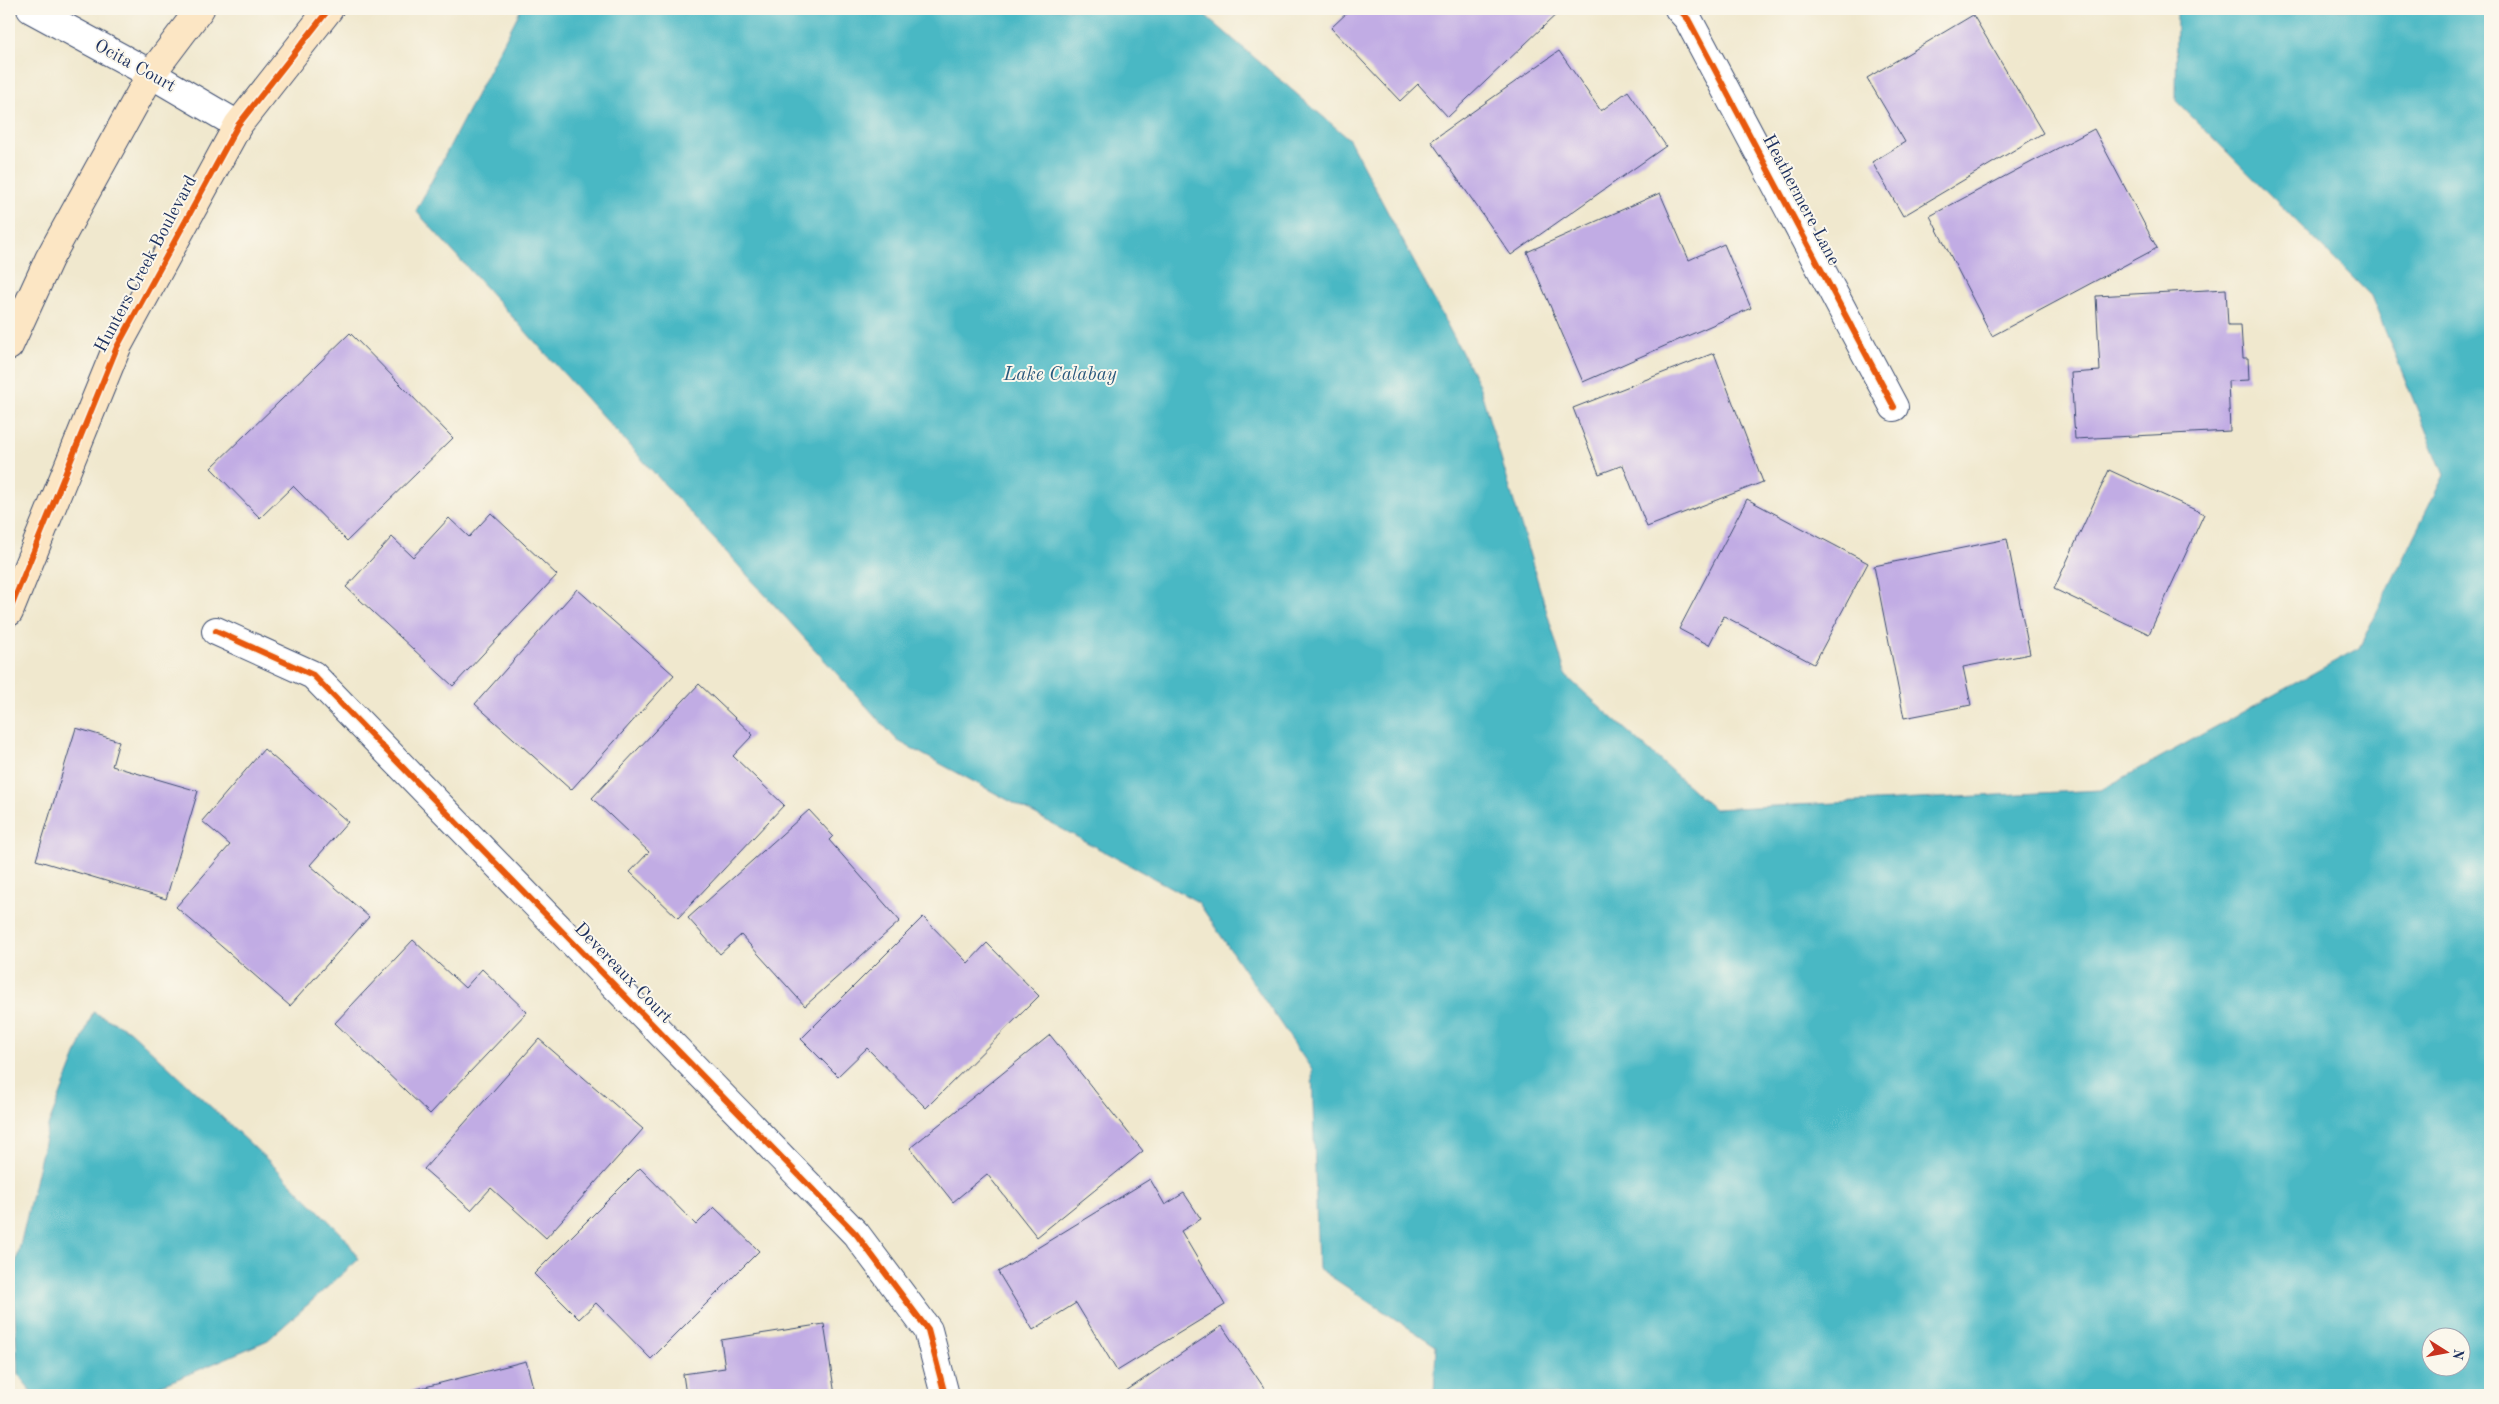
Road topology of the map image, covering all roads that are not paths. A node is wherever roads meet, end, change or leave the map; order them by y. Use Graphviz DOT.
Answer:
graph roads {
  1 [pos="31,9"];
  2 [pos="200,9"];
  3 [pos="329,9"];
  4 [pos="1688,12"];
  5 [pos="151,74"];
  6 [pos="238,125"];
  7 [pos="9,346"];
  8 [pos="1894,406"];
  9 [pos="9,612"];
  10 [pos="216,631"];
  11 [pos="945,1395"];
  1 -- 5 [label="street, Ocita Court"];
  2 -- 5 [label="street"];
  3 -- 6 [label="street, Hunters Creek Boulevard"];
  4 -- 8 [label="street, Heathermere Lane"];
  5 -- 6 [label="street, Ocita Court"];
  5 -- 7 [label="street"];
  6 -- 9 [label="street, Hunters Creek Boulevard"];
  10 -- 11 [label="street, Devereaux Court"];
}
